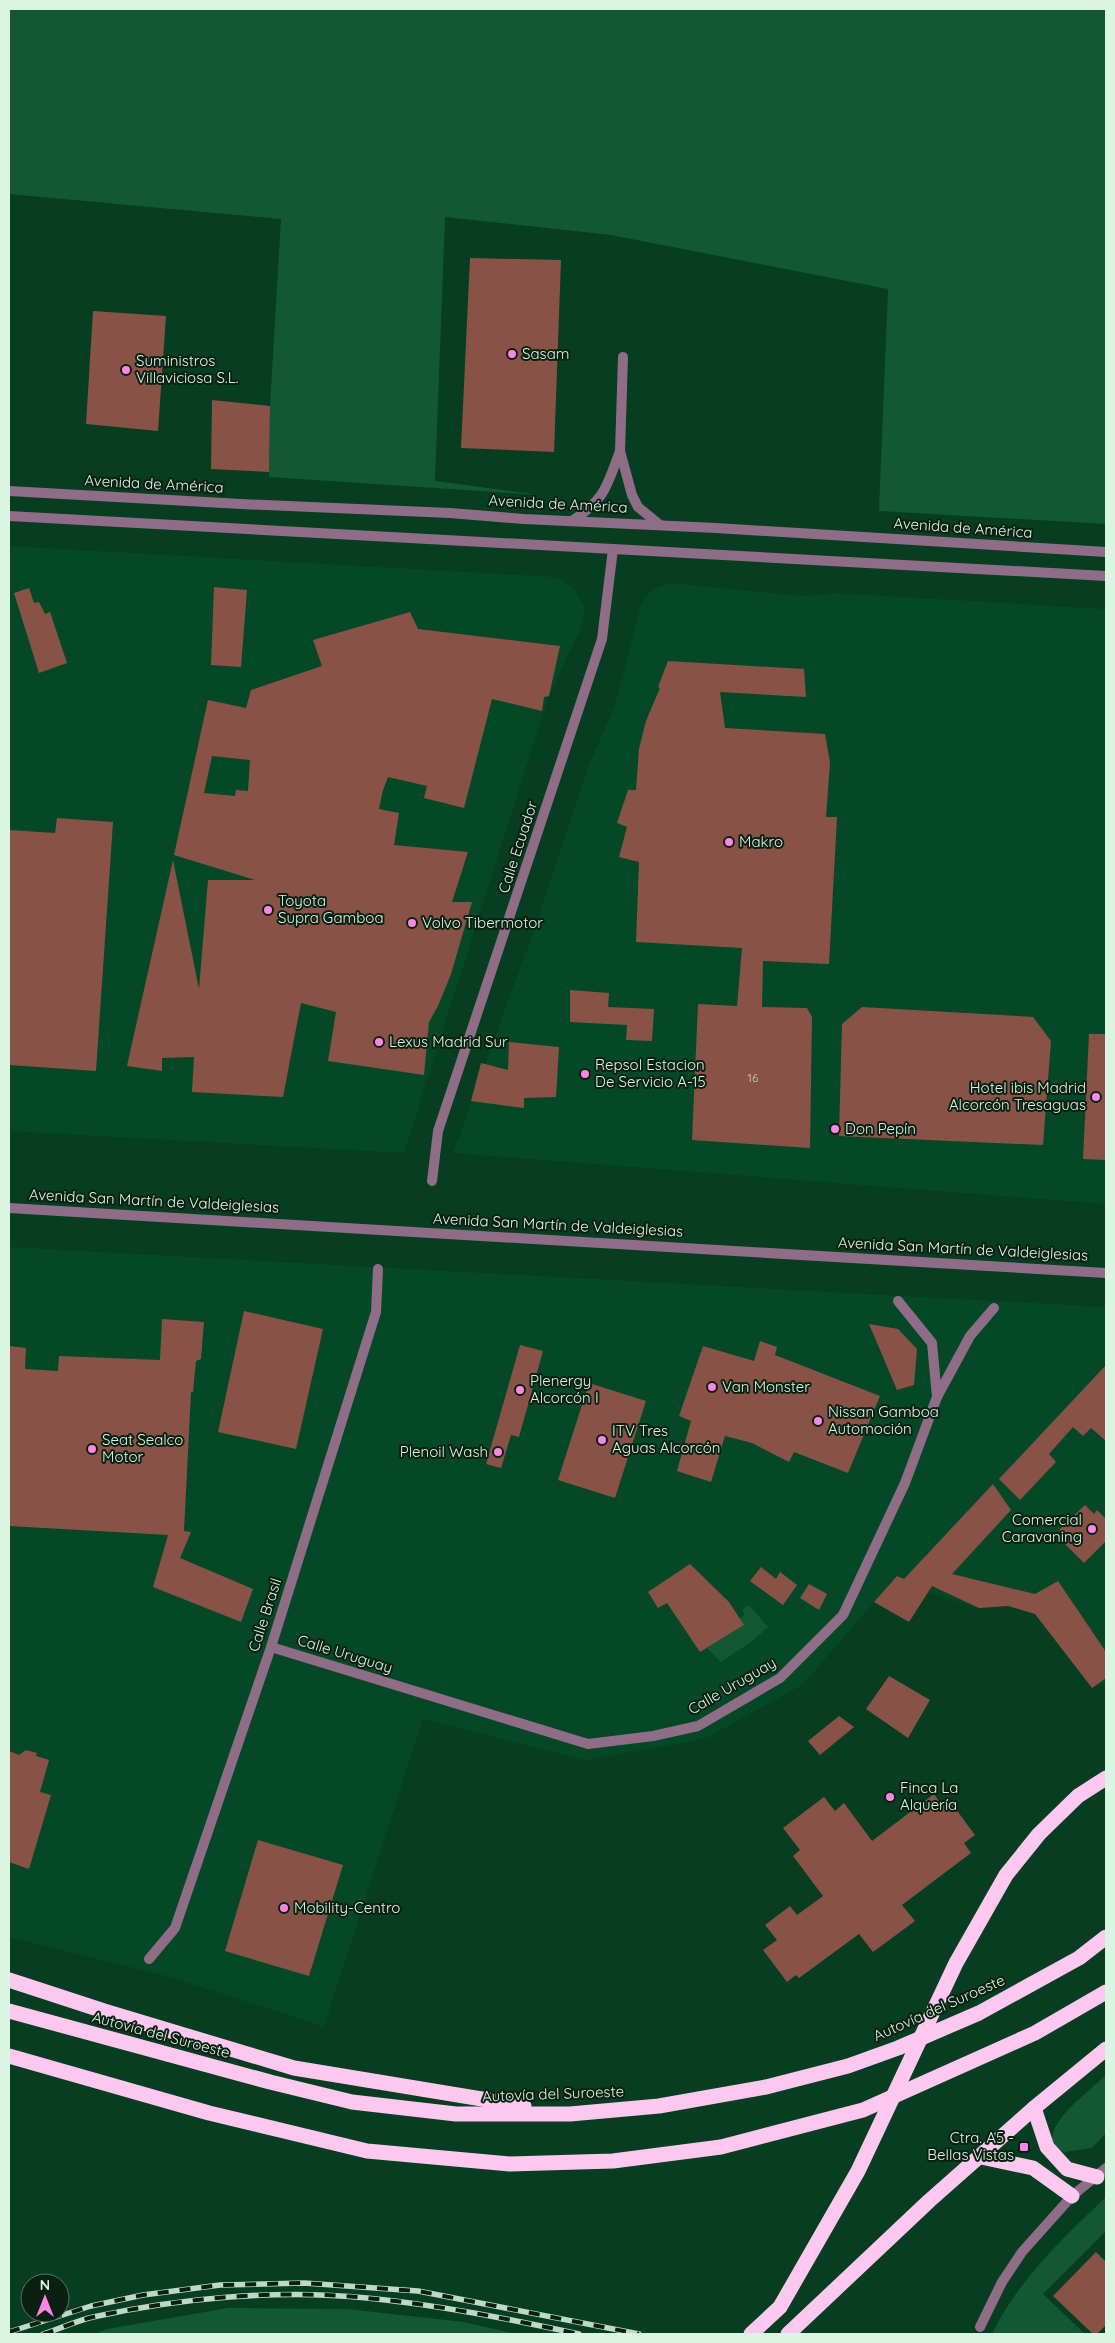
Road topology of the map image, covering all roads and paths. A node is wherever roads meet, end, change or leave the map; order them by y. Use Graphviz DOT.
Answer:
graph roads {
  1 [pos="623,357"];
  2 [pos="620,451"];
  3 [pos="9,491"];
  4 [pos="9,516"];
  5 [pos="572,521"];
  6 [pos="660,525"];
  7 [pos="613,549"];
  8 [pos="1106,552"];
  9 [pos="1106,576"];
  10 [pos="432,1181"];
  11 [pos="9,1208"];
  12 [pos="378,1269"];
  13 [pos="1106,1273"];
  14 [pos="898,1301"];
  15 [pos="994,1308"];
  16 [pos="937,1397"];
  17 [pos="271,1647"];
  18 [pos="1106,1778"];
  19 [pos="1106,1937"];
  20 [pos="149,1959"];
  21 [pos="9,1980"];
  22 [pos="1106,1992"];
  23 [pos="9,2011"];
  24 [pos="1106,2049"];
  25 [pos="9,2056"];
  26 [pos="1034,2108"];
  27 [pos="570,2114"];
  28 [pos="980,2157"];
  29 [pos="1102,2172"];
  30 [pos="1072,2196"];
  31 [pos="980,2327"];
  32 [pos="751,2334"];
  33 [pos="788,2334"];
  1 -- 2 [label="street"];
  2 -- 5 [label="street"];
  2 -- 6 [label="street"];
  3 -- 5 [label="street, Avenida de América"];
  4 -- 7 [label="street"];
  5 -- 6 [label="street, Avenida de América"];
  6 -- 8 [label="street, Avenida de América"];
  7 -- 9 [label="street"];
  7 -- 10 [label="street, Calle Ecuador"];
  11 -- 13 [label="street, Avenida San Martín de Valdeiglesias"];
  12 -- 17 [label="street, Calle Brasil"];
  14 -- 16 [label="street, Calle Uruguay"];
  15 -- 16 [label="street, Calle Uruguay"];
  16 -- 17 [label="street, Calle Uruguay"];
  17 -- 20 [label="street, Calle Brasil"];
  18 -- 32 [label="highway"];
  19 -- 27 [label="highway, Autovía del Suroeste"];
  21 -- 27 [label="highway"];
  22 -- 25 [label="highway"];
  23 -- 27 [label="highway, Autovía del Suroeste"];
  24 -- 26 [label="highway"];
  26 -- 28 [label="highway"];
  26 -- 29 [label="highway"];
  28 -- 30 [label="highway"];
  28 -- 33 [label="highway"];
  29 -- 30 [label="street"];
  30 -- 31 [label="street"];
}
